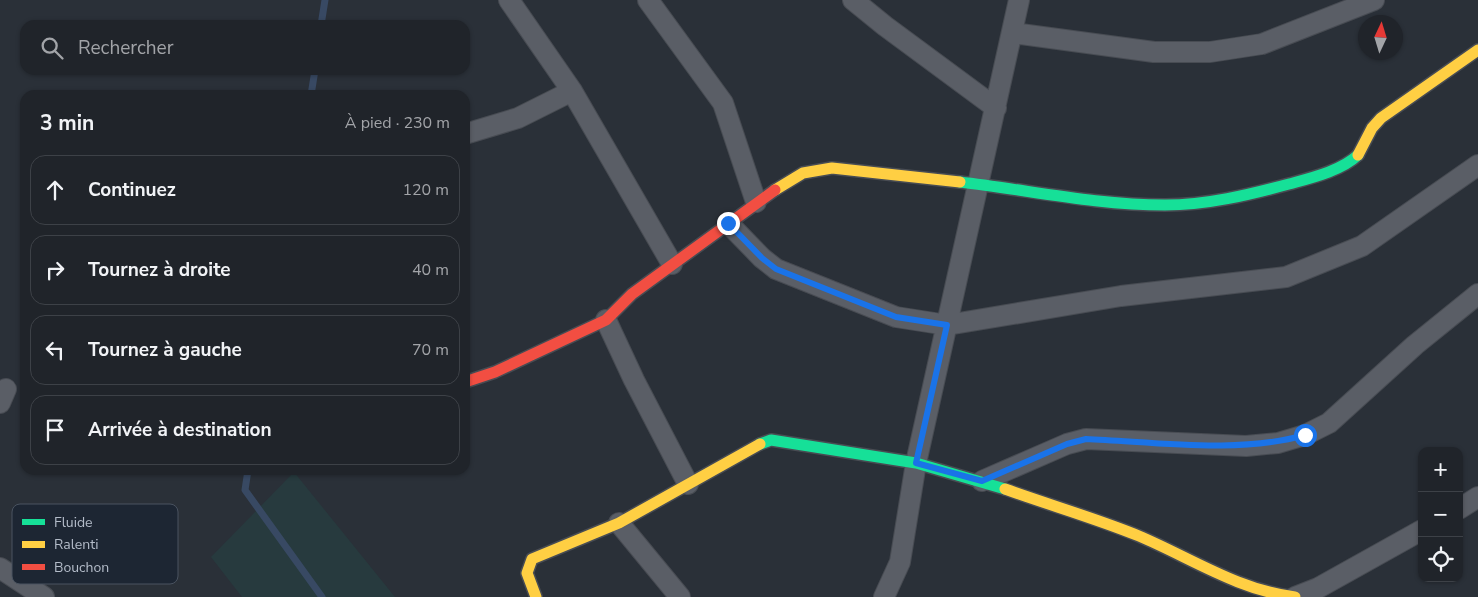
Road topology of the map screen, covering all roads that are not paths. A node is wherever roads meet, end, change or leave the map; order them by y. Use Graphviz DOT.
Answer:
graph roads {
  1 [pos="509,0"];
  2 [pos="648,0"];
  3 [pos="854,0"];
  4 [pos="1019,0"];
  5 [pos="1374,0"];
  6 [pos="1014,32"];
  7 [pos="1478,50"];
  8 [pos="572,91"];
  9 [pos="996,108"];
  10 [pos="470,132"];
  11 [pos="1478,165"];
  12 [pos="977,184"];
  13 [pos="756,202"];
  14 [pos="728,223"];
  15 [pos="672,264"];
  16 [pos="1478,294"];
  17 [pos="606,320"];
  18 [pos="947,325"];
  19 [pos="470,380"];
  20 [pos="916,463"];
  21 [pos="982,481"];
  22 [pos="688,484"];
  23 [pos="1478,497"];
  24 [pos="1463,507"];
  25 [pos="619,523"];
  26 [pos="1418,532"];
  27 [pos="0,568"];
  28 [pos="12,576"];
  29 [pos="24,584"];
  30 [pos="44,597"];
  31 [pos="536,597"];
  32 [pos="680,597"];
  33 [pos="884,597"];
  34 [pos="1295,597"];
  1 -- 8 [label="street"];
  2 -- 13 [label="street"];
  3 -- 9 [label="street"];
  4 -- 6 [label="street"];
  5 -- 6 [label="street"];
  6 -- 9 [label="street"];
  7 -- 12 [label="street"];
  8 -- 10 [label="street"];
  8 -- 15 [label="street"];
  9 -- 12 [label="street"];
  11 -- 18 [label="street"];
  12 -- 13 [label="street"];
  12 -- 18 [label="street"];
  13 -- 14 [label="street"];
  14 -- 15 [label="street"];
  14 -- 18 [label="street"];
  15 -- 17 [label="street"];
  16 -- 21 [label="street"];
  17 -- 19 [label="street"];
  17 -- 22 [label="street"];
  18 -- 20 [label="street"];
  20 -- 21 [label="street"];
  20 -- 22 [label="street"];
  20 -- 33 [label="street"];
  21 -- 34 [label="street"];
  22 -- 25 [label="street"];
  23 -- 24 [label="street"];
  25 -- 31 [label="street"];
  25 -- 32 [label="street"];
  26 -- 34 [label="street"];
  27 -- 28 [label="street"];
  29 -- 30 [label="street"];
}
